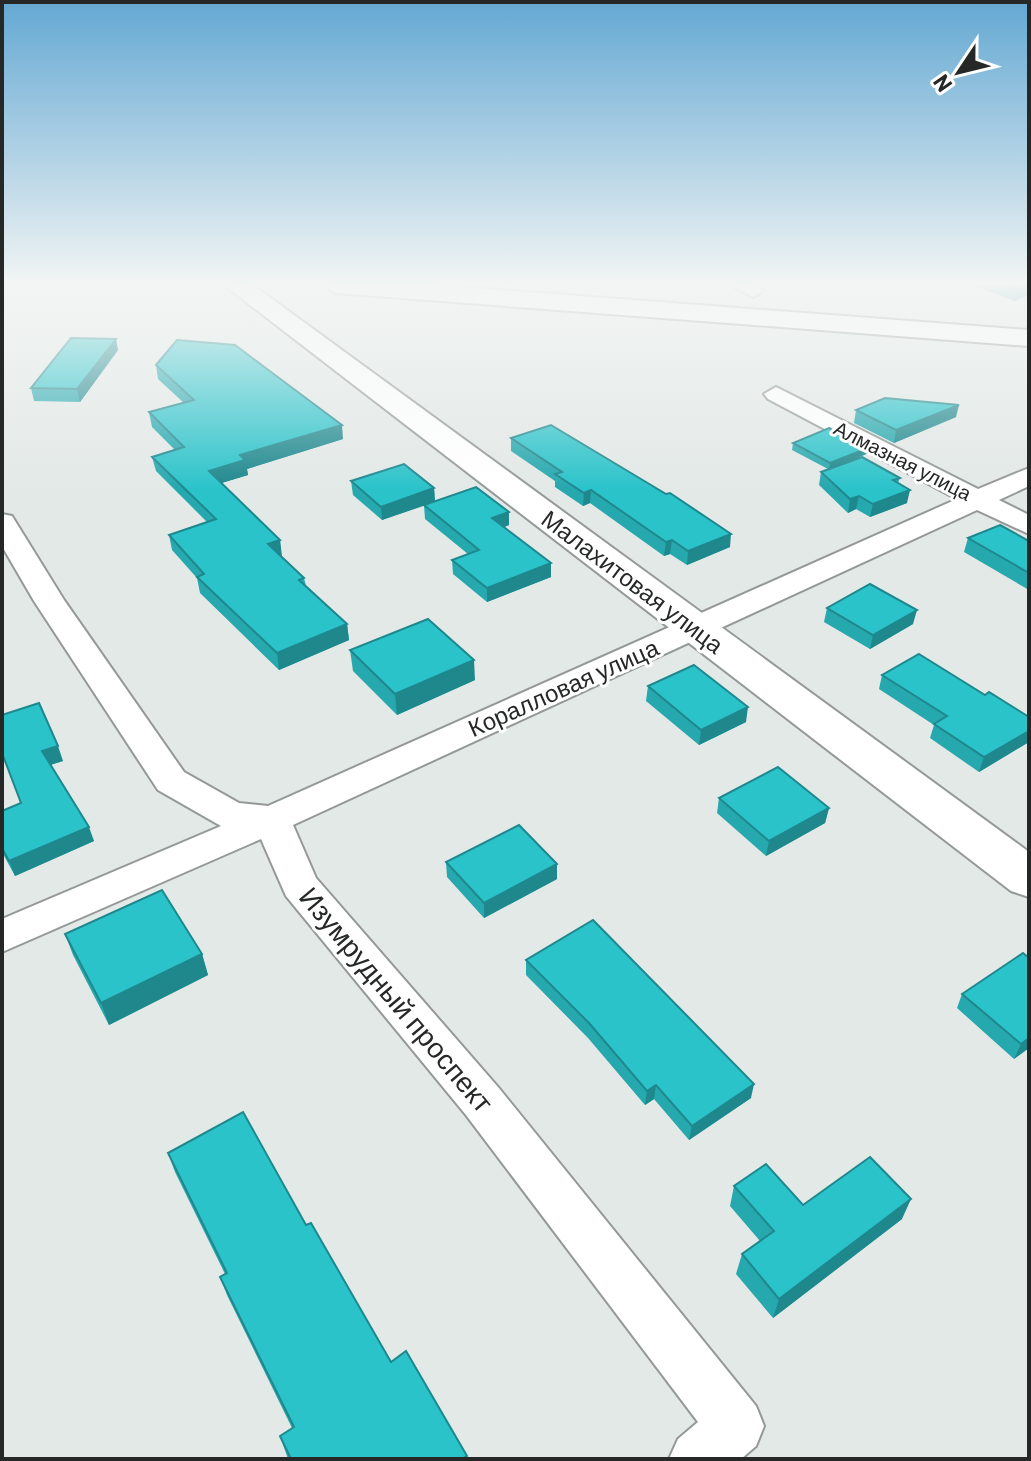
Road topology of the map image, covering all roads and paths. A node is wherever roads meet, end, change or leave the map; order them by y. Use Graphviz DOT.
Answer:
graph roads {
  1 [pos="329,353"];
  2 [pos="776,394"];
  3 [pos="1029,476"];
  4 [pos="979,499"];
  5 [pos="2,522"];
  6 [pos="1029,526"];
  7 [pos="696,627"];
  8 [pos="272,819"];
  9 [pos="1029,878"];
  10 [pos="2,936"];
  11 [pos="717,1442"];
  1 -- 7 [label="street, Малахитовая улица"];
  2 -- 4 [label="street, Алмазная улица"];
  3 -- 4 [label="street, Коралловая улица"];
  4 -- 6 [label="street, Алмазная улица"];
  4 -- 7 [label="street, Коралловая улица"];
  5 -- 8 [label="street"];
  7 -- 8 [label="street, Коралловая улица"];
  7 -- 9 [label="street, Малахитовая улица"];
  8 -- 10 [label="street, Коралловая улица"];
  8 -- 11 [label="street, Изумрудный проспект"];
}
